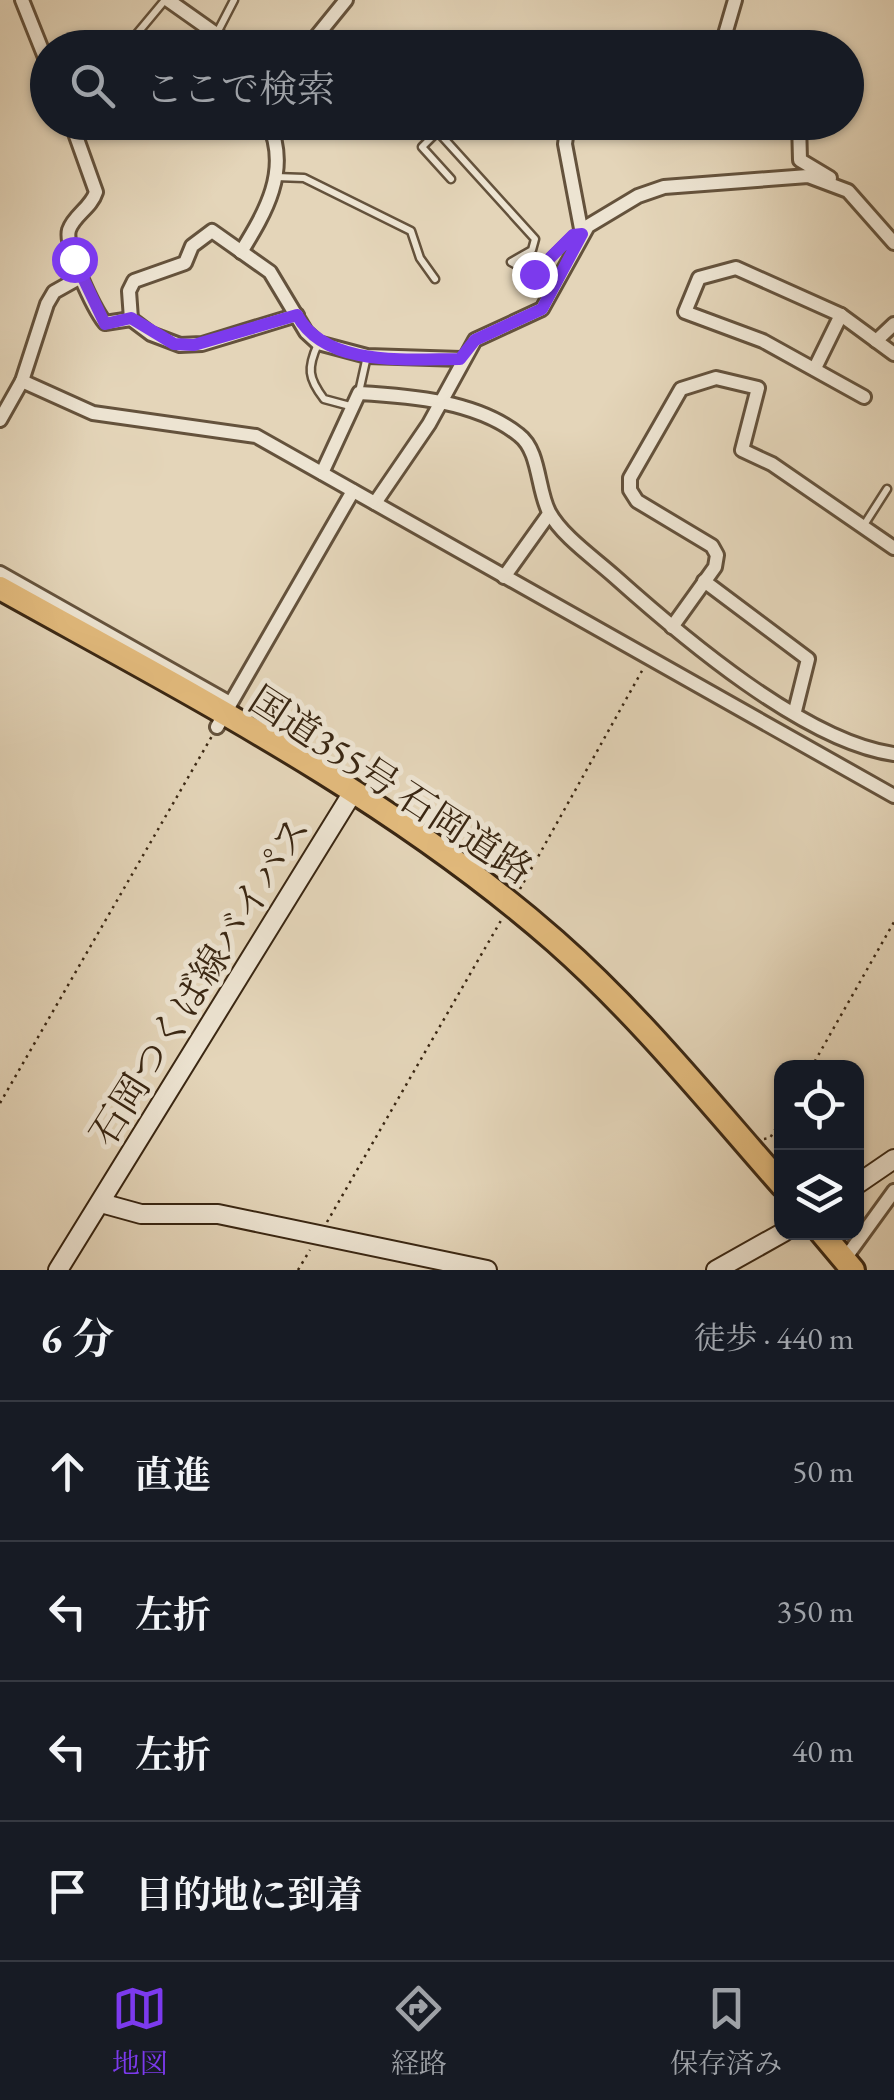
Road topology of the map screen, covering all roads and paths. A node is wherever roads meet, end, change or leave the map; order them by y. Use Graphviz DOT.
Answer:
graph roads {
  1 [pos="22,0"];
  2 [pos="166,0"];
  3 [pos="234,0"];
  4 [pos="346,0"];
  5 [pos="735,0"];
  6 [pos="34,30"];
  7 [pos="140,30"];
  8 [pos="215,30"];
  9 [pos="219,30"];
  10 [pos="322,30"];
  11 [pos="726,30"];
  12 [pos="77,140"];
  13 [pos="274,140"];
  14 [pos="429,140"];
  15 [pos="444,140"];
  16 [pos="568,140"];
  17 [pos="799,140"];
  18 [pos="275,178"];
  19 [pos="451,179"];
  20 [pos="835,183"];
  21 [pos="582,234"];
  22 [pos="894,243"];
  23 [pos="241,252"];
  24 [pos="79,278"];
  25 [pos="435,279"];
  26 [pos="841,314"];
  27 [pos="297,315"];
  28 [pos="131,318"];
  29 [pos="894,324"];
  30 [pos="876,341"];
  31 [pos="318,342"];
  32 [pos="894,354"];
  33 [pos="366,356"];
  34 [pos="460,359"];
  35 [pos="815,368"];
  36 [pos="22,381"];
  37 [pos="359,393"];
  38 [pos="864,397"];
  39 [pos="440,403"];
  40 [pos="350,406"];
  41 [pos="0,420"];
  42 [pos="322,473"];
  43 [pos="887,489"];
  44 [pos="353,491"];
  45 [pos="375,503"];
  46 [pos="550,514"];
  47 [pos="863,526"];
  48 [pos="894,548"];
  49 [pos="0,573"];
  50 [pos="504,577"];
  51 [pos="704,580"];
  52 [pos="0,588"];
  53 [pos="672,627"];
  54 [pos="649,659"];
  55 [pos="794,711"];
  56 [pos="224,715"];
  57 [pos="873,752"];
  58 [pos="894,754"];
  59 [pos="860,777"];
  60 [pos="353,792"];
  61 [pos="894,796"];
  62 [pos="510,904"];
  63 [pos="894,922"];
  64 [pos="816,1060"];
  65 [pos="0,1103"];
  66 [pos="894,1159"];
  67 [pos="774,1176"];
  68 [pos="864,1180"];
  69 [pos="894,1191"];
  70 [pos="101,1203"];
  71 [pos="320,1234"];
  72 [pos="774,1238"];
  73 [pos="828,1240"];
  74 [pos="849,1265"];
  75 [pos="58,1270"];
  76 [pos="298,1270"];
  77 [pos="487,1270"];
  78 [pos="716,1270"];
  1 -- 6 [label="street"];
  2 -- 7 [label="lane"];
  2 -- 8 [label="street"];
  3 -- 9 [label="lane"];
  4 -- 10 [label="street"];
  5 -- 11 [label="street"];
  12 -- 24 [label="street"];
  13 -- 18 [label="street"];
  14 -- 19 [label="lane"];
  15 -- 21 [label="lane"];
  16 -- 21 [label="street"];
  17 -- 20 [label="street"];
  18 -- 23 [label="street"];
  18 -- 25 [label="lane"];
  20 -- 21 [label="street"];
  20 -- 22 [label="street"];
  21 -- 34 [label="street"];
  23 -- 27 [label="street"];
  23 -- 28 [label="street"];
  24 -- 28 [label="street"];
  24 -- 36 [label="street"];
  26 -- 30 [label="street"];
  26 -- 35 [label="street"];
  26 -- 35 [label="street"];
  27 -- 28 [label="street"];
  27 -- 31 [label="street"];
  29 -- 30 [label="street"];
  30 -- 32 [label="street"];
  31 -- 33 [label="street"];
  31 -- 40 [label="lane"];
  33 -- 34 [label="street"];
  33 -- 37 [label="lane"];
  34 -- 39 [label="street"];
  35 -- 38 [label="street"];
  36 -- 41 [label="street"];
  36 -- 42 [label="street"];
  37 -- 39 [label="street"];
  37 -- 40 [label="street"];
  39 -- 45 [label="street"];
  39 -- 46 [label="street"];
  40 -- 42 [label="street"];
  42 -- 44 [label="street"];
  43 -- 47 [label="lane"];
  44 -- 45 [label="street"];
  44 -- 56 [label="street"];
  45 -- 50 [label="street"];
  46 -- 50 [label="street"];
  46 -- 53 [label="street"];
  47 -- 48 [label="street"];
  47 -- 51 [label="street"];
  49 -- 56 [label="street"];
  50 -- 54 [label="street"];
  51 -- 53 [label="street"];
  51 -- 55 [label="street"];
  52 -- 56 [label="highway, 国道355号 石岡道路"];
  53 -- 55 [label="street"];
  54 -- 59 [label="street"];
  54 -- 62 [label="path"];
  55 -- 57 [label="street"];
  56 -- 60 [label="highway, 国道355号 石岡道路"];
  56 -- 65 [label="path"];
  57 -- 58 [label="street"];
  57 -- 59 [label="street"];
  59 -- 61 [label="street"];
  60 -- 62 [label="highway, 国道355号 石岡道路"];
  60 -- 70 [label="main road, 石岡つくば線バイパス"];
  62 -- 67 [label="highway, 国道355号 石岡道路"];
  62 -- 71 [label="path"];
  63 -- 64 [label="path"];
  66 -- 68 [label="main road"];
  69 -- 74 [label="street"];
  70 -- 71 [label="main road"];
  70 -- 75 [label="main road, 石岡つくば線バイパス"];
  71 -- 76 [label="path"];
  71 -- 77 [label="main road"];
  72 -- 78 [label="main road"];
  73 -- 74 [label="highway"];
}
